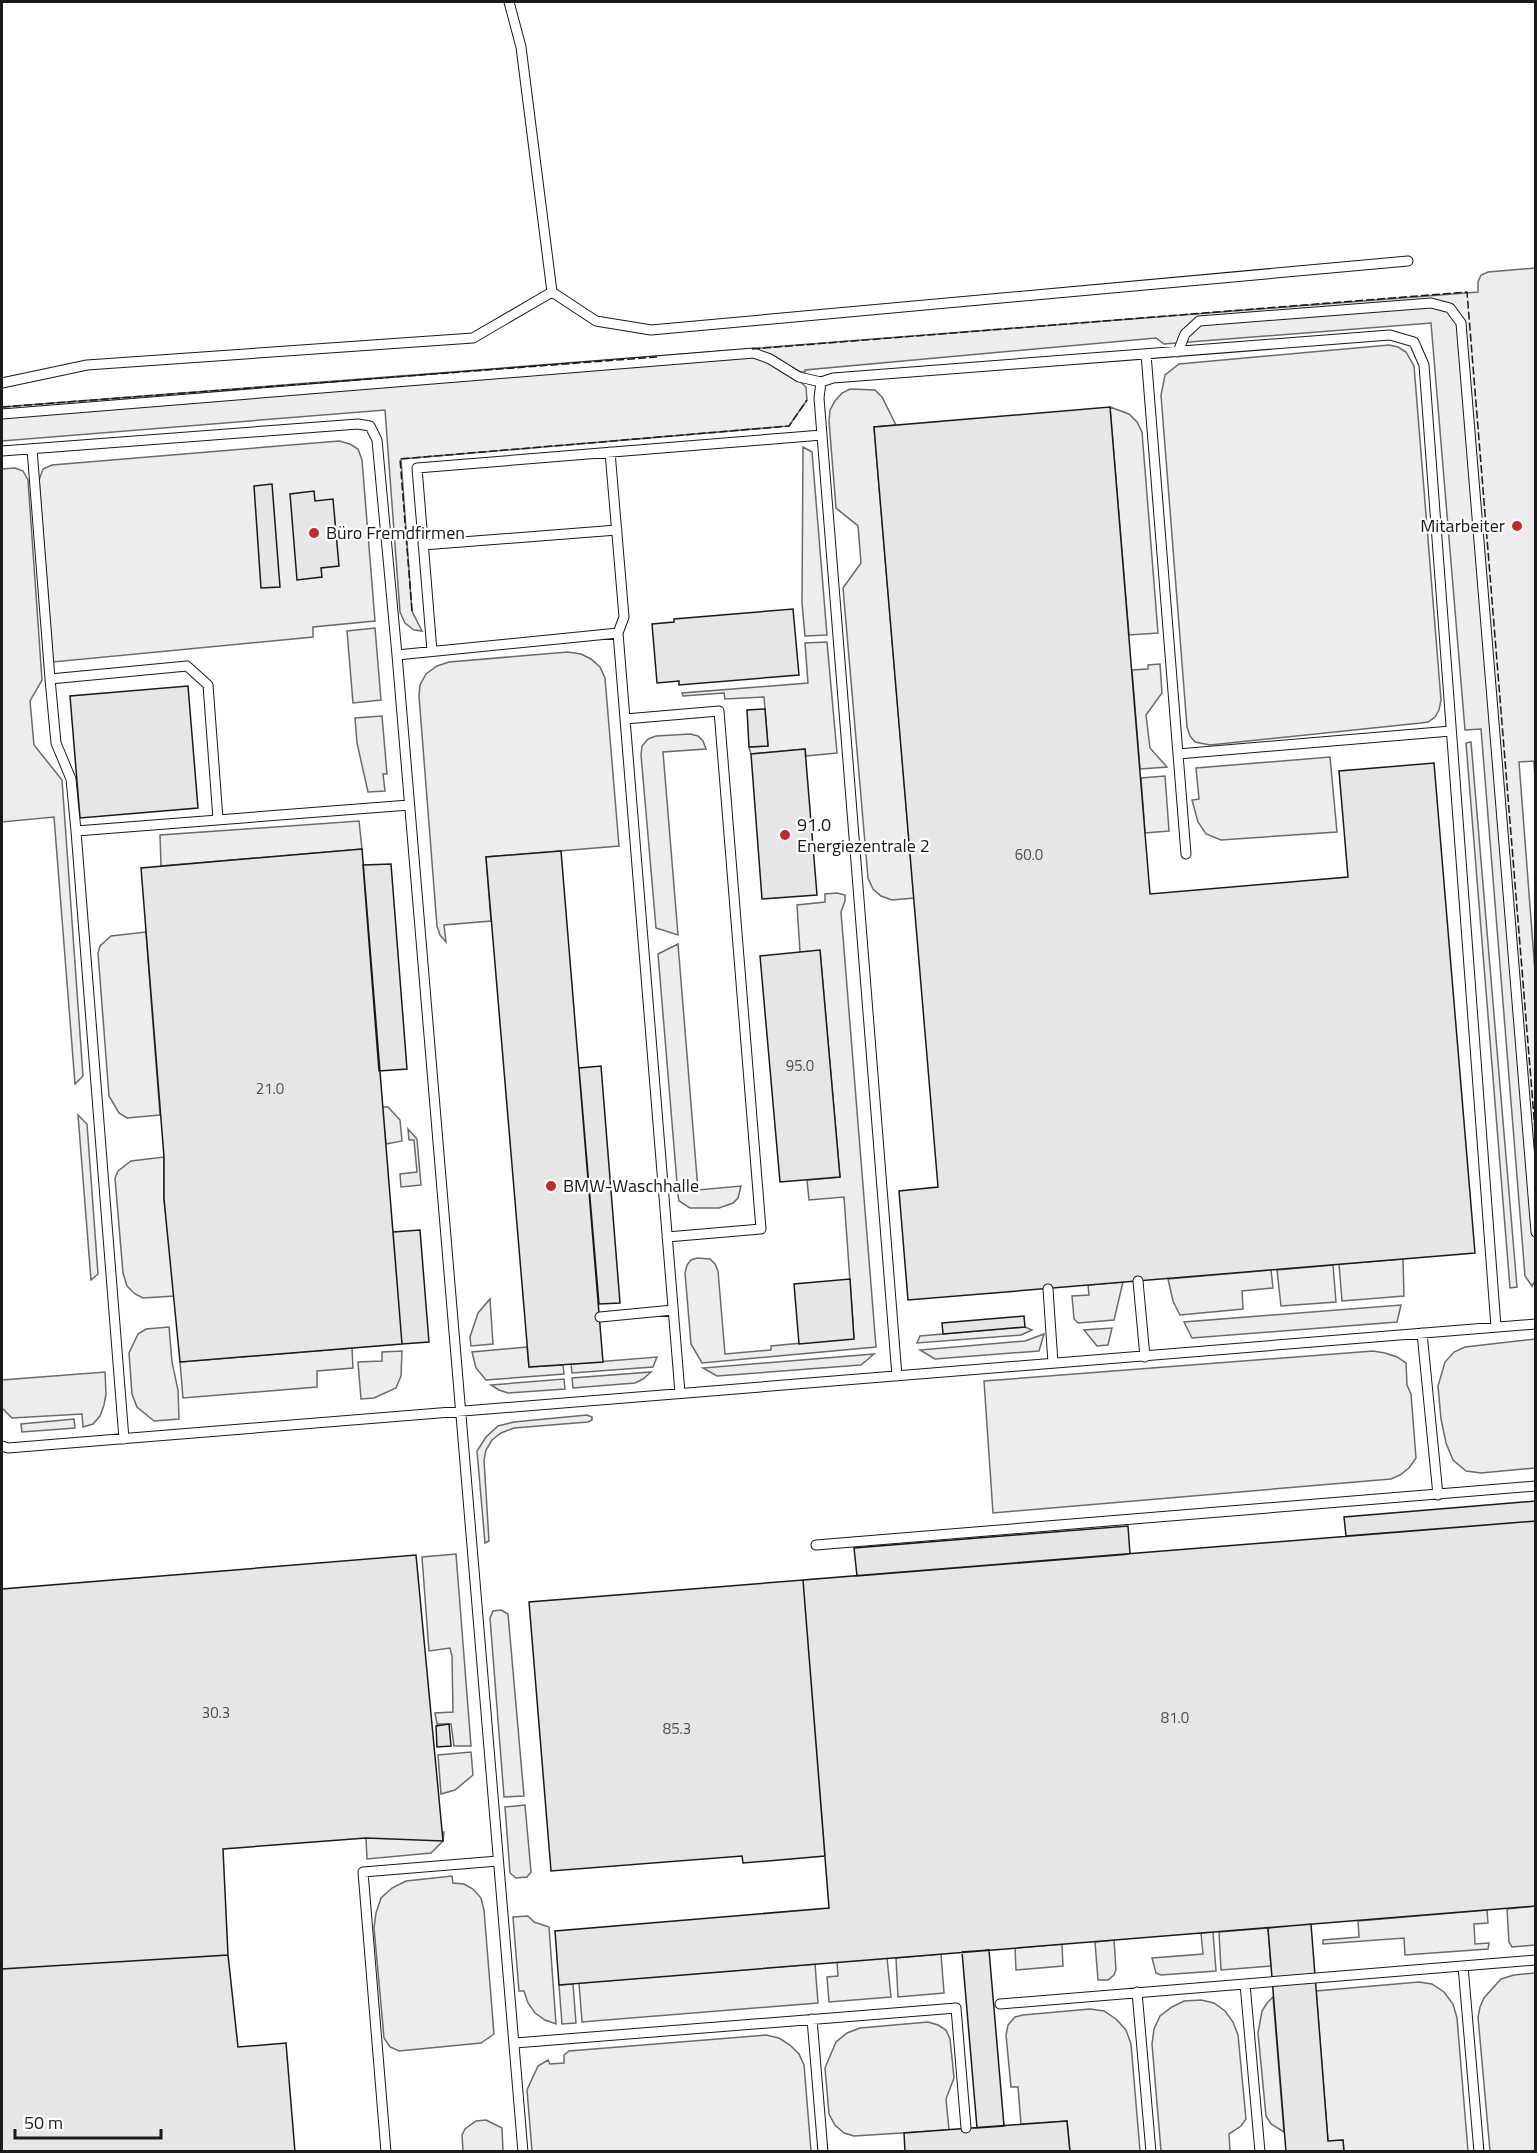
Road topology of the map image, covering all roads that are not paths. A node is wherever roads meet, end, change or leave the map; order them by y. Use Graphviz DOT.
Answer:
graph roads {
  1 [pos="509,2"];
  2 [pos="1408,261"];
  3 [pos="552,292"];
  4 [pos="1178,352"];
  5 [pos="1146,354"];
  6 [pos="821,382"];
  7 [pos="2,383"];
  8 [pos="2,414"];
  9 [pos="822,435"];
  10 [pos="32,449"];
  11 [pos="2,451"];
  12 [pos="610,452"];
  13 [pos="616,530"];
  14 [pos="423,545"];
  15 [pos="618,633"];
  16 [pos="432,651"];
  17 [pos="397,655"];
  18 [pos="50,679"];
  19 [pos="625,719"];
  20 [pos="1451,731"];
  21 [pos="1178,754"];
  22 [pos="409,805"];
  23 [pos="218,819"];
  24 [pos="76,831"];
  25 [pos="1186,854"];
  26 [pos="1536,1232"];
  27 [pos="667,1237"];
  28 [pos="1138,1281"];
  29 [pos="1048,1288"];
  30 [pos="674,1310"];
  31 [pos="600,1317"];
  32 [pos="1536,1323"];
  33 [pos="1496,1327"];
  34 [pos="1422,1333"];
  35 [pos="1145,1357"];
  36 [pos="1053,1362"];
  37 [pos="897,1376"];
  38 [pos="680,1393"];
  39 [pos="461,1411"];
  40 [pos="124,1439"];
  41 [pos="2,1446"];
  42 [pos="1536,1486"];
  43 [pos="1438,1495"];
  44 [pos="816,1545"];
  45 [pos="498,1861"];
  46 [pos="1536,1960"];
  47 [pos="1463,1966"];
  48 [pos="1245,1984"];
  49 [pos="1137,1992"];
  50 [pos="1000,2004"];
  51 [pos="812,2019"];
  52 [pos="515,2043"];
  53 [pos="966,2128"];
  54 [pos="386,2151"];
  55 [pos="523,2151"];
  56 [pos="823,2151"];
  57 [pos="1150,2151"];
  58 [pos="1260,2151"];
  59 [pos="1479,2151"];
  1 -- 3 [label="lane"];
  2 -- 3 [label="lane"];
  3 -- 7 [label="lane"];
  4 -- 5 [label="lane"];
  4 -- 20 [label="lane"];
  4 -- 26 [label="lane"];
  5 -- 6 [label="lane"];
  5 -- 21 [label="lane"];
  6 -- 8 [label="lane"];
  6 -- 9 [label="lane"];
  9 -- 12 [label="lane"];
  9 -- 37 [label="lane"];
  10 -- 11 [label="lane"];
  10 -- 17 [label="lane"];
  10 -- 18 [label="lane"];
  12 -- 13 [label="lane"];
  12 -- 14 [label="lane"];
  13 -- 14 [label="lane"];
  13 -- 15 [label="lane"];
  14 -- 16 [label="lane"];
  15 -- 16 [label="lane"];
  15 -- 19 [label="lane"];
  16 -- 17 [label="lane"];
  17 -- 22 [label="lane"];
  18 -- 23 [label="lane"];
  18 -- 24 [label="lane"];
  19 -- 27 [label="lane"];
  19 -- 27 [label="lane"];
  20 -- 21 [label="lane"];
  20 -- 33 [label="lane"];
  21 -- 25 [label="lane"];
  22 -- 23 [label="lane"];
  22 -- 39 [label="lane"];
  23 -- 24 [label="lane"];
  24 -- 40 [label="lane"];
  27 -- 30 [label="lane"];
  28 -- 35 [label="lane"];
  29 -- 36 [label="lane"];
  30 -- 31 [label="lane"];
  30 -- 38 [label="lane"];
  32 -- 33 [label="lane"];
  33 -- 34 [label="lane"];
  34 -- 35 [label="lane"];
  34 -- 43 [label="lane"];
  35 -- 36 [label="lane"];
  36 -- 37 [label="lane"];
  37 -- 38 [label="lane"];
  38 -- 39 [label="lane"];
  39 -- 40 [label="lane"];
  39 -- 45 [label="lane"];
  40 -- 41 [label="lane"];
  42 -- 43 [label="lane"];
  43 -- 44 [label="lane"];
  45 -- 52 [label="lane"];
  45 -- 54 [label="lane"];
  46 -- 47 [label="lane"];
  47 -- 48 [label="lane"];
  47 -- 59 [label="lane"];
  48 -- 49 [label="lane"];
  48 -- 58 [label="lane"];
  49 -- 50 [label="lane"];
  49 -- 57 [label="lane"];
  51 -- 52 [label="lane"];
  51 -- 53 [label="lane"];
  51 -- 56 [label="lane"];
  52 -- 55 [label="lane"];
}
